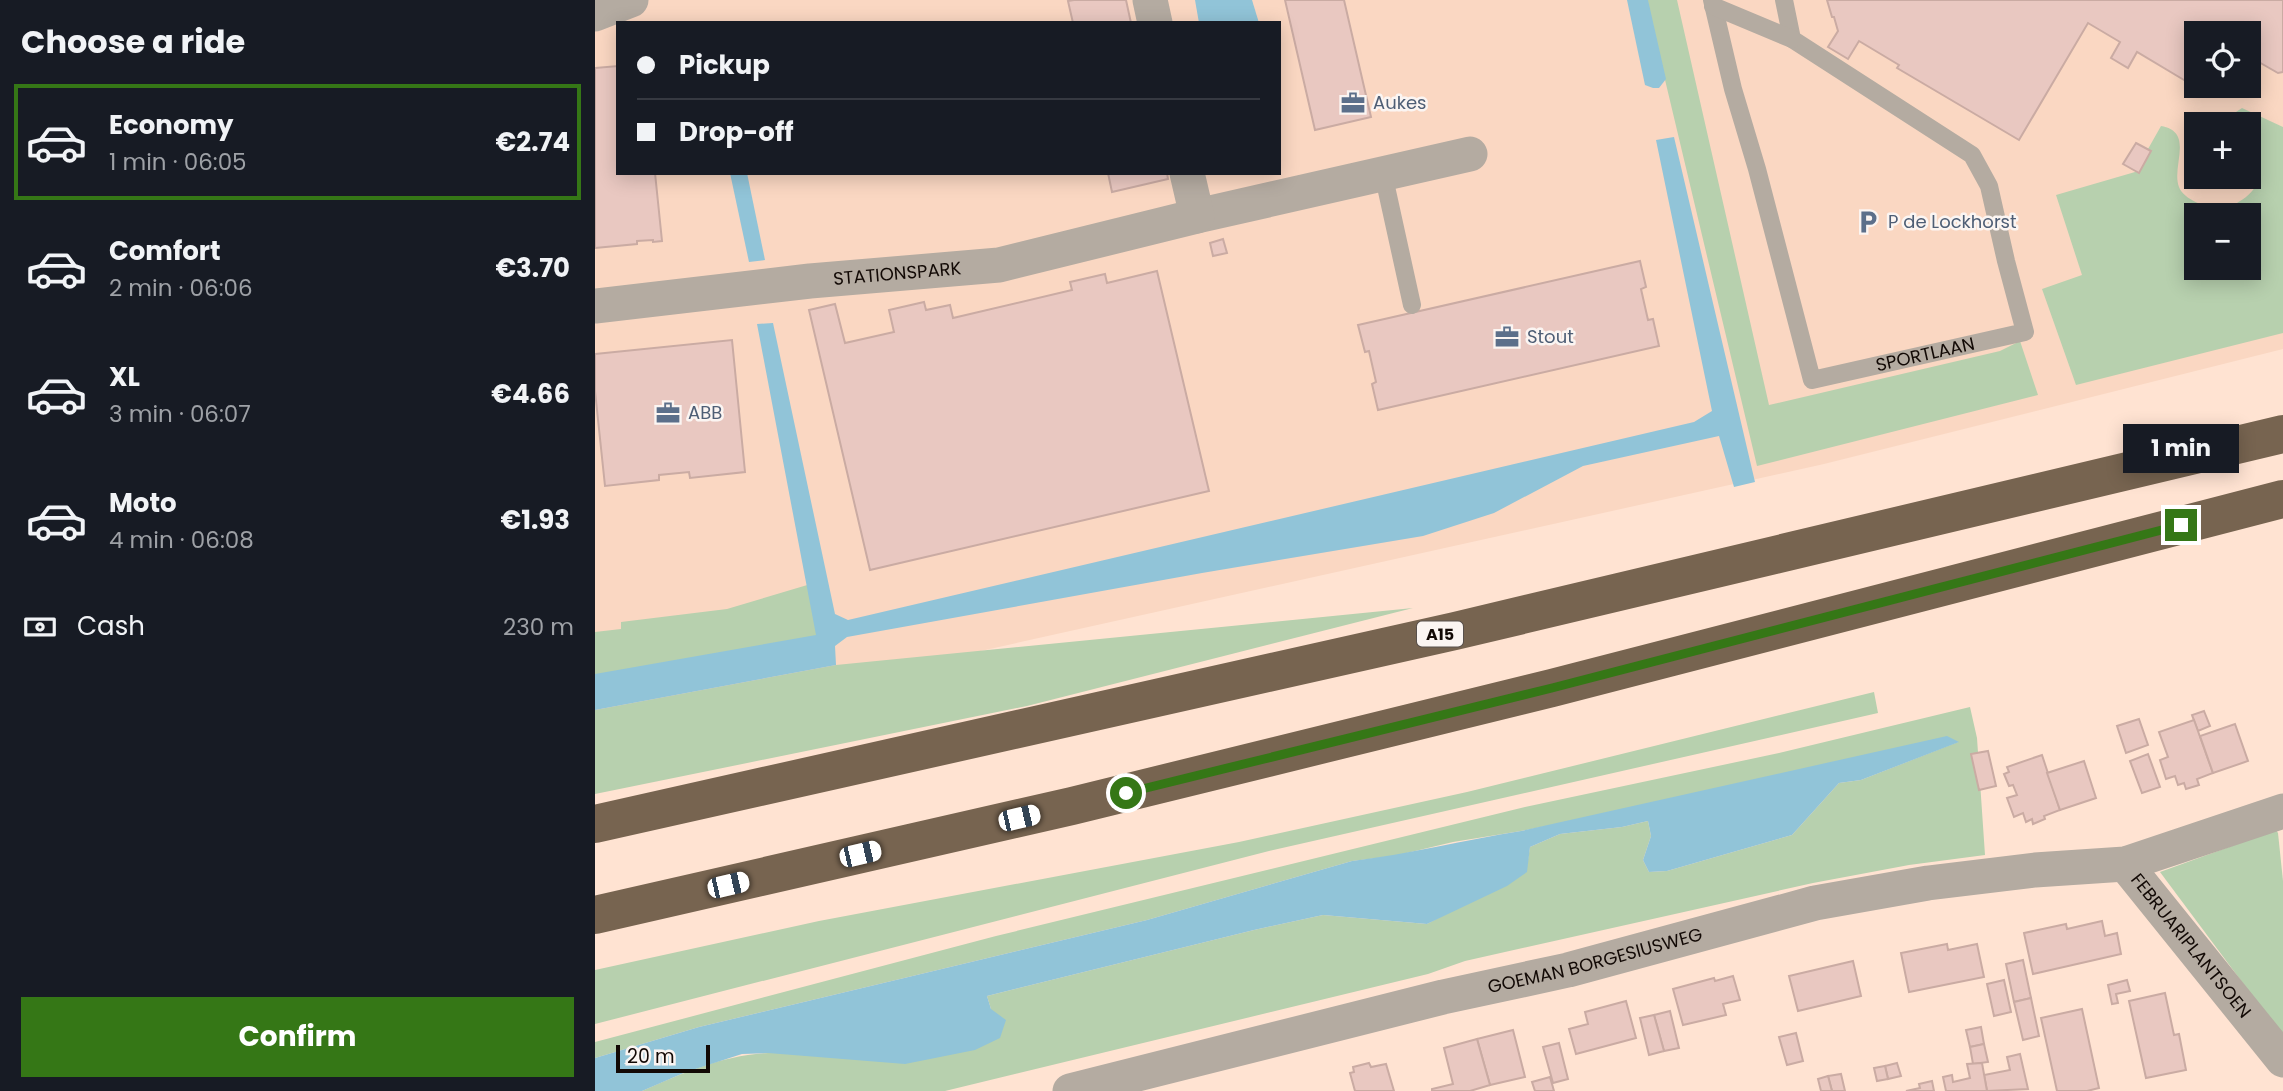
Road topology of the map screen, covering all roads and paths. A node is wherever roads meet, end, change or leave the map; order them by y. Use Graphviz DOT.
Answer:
graph roads {
  1 [pos="631,0"];
  2 [pos="1150,0"];
  3 [pos="1784,0"];
  4 [pos="1712,3"];
  5 [pos="595,13"];
  6 [pos="1155,21"];
  7 [pos="1792,39"];
  8 [pos="1469,154"];
  9 [pos="1383,173"];
  10 [pos="1188,175"];
  11 [pos="1197,216"];
  12 [pos="1412,305"];
  13 [pos="595,306"];
  14 [pos="2283,434"];
  15 [pos="2283,499"];
  16 [pos="2283,810"];
  17 [pos="595,824"];
  18 [pos="2125,864"];
  19 [pos="595,915"];
  20 [pos="2283,1060"];
  21 [pos="1070,1091"];
  1 -- 5 [label="street"];
  2 -- 6 [label="street"];
  3 -- 7 [label="lane"];
  4 -- 7 [label="lane, SPORTLAAN"];
  4 -- 7 [label="lane, SPORTLAAN"];
  8 -- 9 [label="street, STATIONSPARK"];
  9 -- 11 [label="street, STATIONSPARK"];
  9 -- 12 [label="lane"];
  10 -- 11 [label="street"];
  11 -- 13 [label="street, STATIONSPARK"];
  14 -- 17 [label="highway, A15"];
  15 -- 19 [label="highway"];
  16 -- 18 [label="street, FEBRUARIPLANTSOEN"];
  18 -- 20 [label="street, FEBRUARIPLANTSOEN"];
  18 -- 21 [label="street, GOEMAN BORGESIUSWEG"];
}
